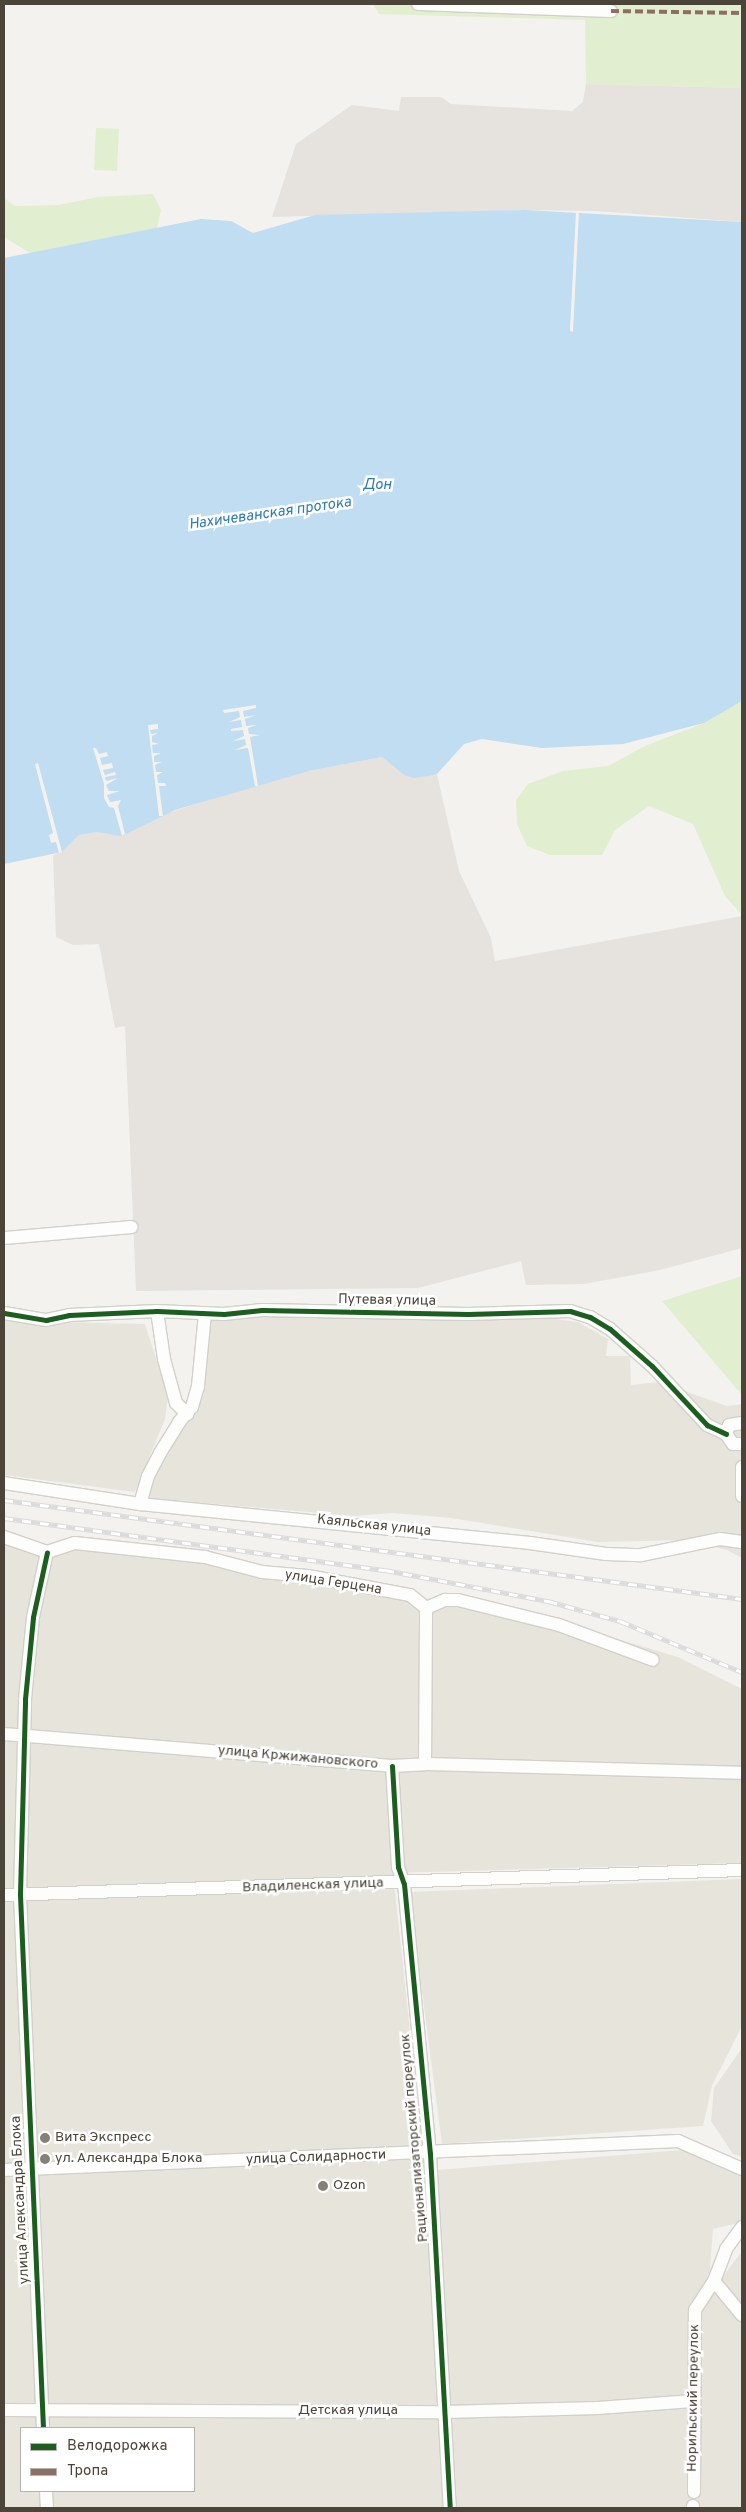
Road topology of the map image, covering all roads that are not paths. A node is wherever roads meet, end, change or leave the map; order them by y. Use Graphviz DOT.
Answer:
graph roads {
  1 [pos="418,4"];
  2 [pos="611,11"];
  3 [pos="132,1227"];
  4 [pos="4,1238"];
  5 [pos="157,1311"];
  6 [pos="4,1313"];
  7 [pos="205,1313"];
  8 [pos="187,1414"];
  9 [pos="742,1423"];
  10 [pos="734,1441"];
  11 [pos="742,1468"];
  12 [pos="4,1482"];
  13 [pos="742,1496"];
  14 [pos="140,1504"];
  15 [pos="4,1537"];
  16 [pos="742,1542"];
  17 [pos="47,1552"];
  18 [pos="426,1608"];
  19 [pos="653,1660"];
  20 [pos="4,1734"];
  21 [pos="24,1735"];
  22 [pos="425,1764"];
  23 [pos="392,1766"];
  24 [pos="742,1773"];
  25 [pos="742,1870"];
  26 [pos="404,1884"];
  27 [pos="20,1894"];
  28 [pos="4,1895"];
  29 [pos="430,2154"];
  30 [pos="742,2169"];
  31 [pos="4,2170"];
  32 [pos="30,2170"];
  33 [pos="742,2227"];
  34 [pos="714,2281"];
  35 [pos="742,2315"];
  36 [pos="693,2401"];
  37 [pos="4,2410"];
  38 [pos="42,2410"];
  39 [pos="444,2412"];
  40 [pos="43,2427"];
  41 [pos="46,2492"];
  42 [pos="694,2492"];
  43 [pos="47,2508"];
  44 [pos="450,2508"];
  1 -- 2 [label="street"];
  3 -- 4 [label="street"];
  5 -- 6 [label="street, Путевая улица"];
  5 -- 7 [label="street, Путевая улица"];
  5 -- 8 [label="street"];
  7 -- 8 [label="street"];
  7 -- 10 [label="street, Путевая улица"];
  8 -- 14 [label="street"];
  9 -- 10 [label="street"];
  10 -- 11 [label="street"];
  11 -- 13 [label="street"];
  12 -- 14 [label="street, Каяльская улица"];
  14 -- 16 [label="street, Каяльская улица"];
  15 -- 17 [label="street"];
  17 -- 18 [label="street, улица Герцена"];
  17 -- 21 [label="street, улица Александра Блока"];
  18 -- 19 [label="street"];
  18 -- 22 [label="street"];
  20 -- 21 [label="street, улица Кржижановского"];
  21 -- 23 [label="street, улица Кржижановского"];
  21 -- 27 [label="street, улица Александра Блока"];
  22 -- 23 [label="street, улица Кржижановского"];
  22 -- 24 [label="street, улица Кржижановского"];
  23 -- 26 [label="street, Рационализаторский переулок"];
  25 -- 26 [label="street, Владиленская улица"];
  26 -- 27 [label="street, Владиленская улица"];
  26 -- 29 [label="street, Рационализаторский переулок"];
  27 -- 28 [label="street, Владиленская улица"];
  27 -- 32 [label="street, улица Александра Блока"];
  29 -- 30 [label="street, улица Солидарности"];
  29 -- 32 [label="street, улица Солидарности"];
  29 -- 39 [label="street, Рационализаторский переулок"];
  31 -- 32 [label="street, улица Солидарности"];
  32 -- 38 [label="street, улица Александра Блока"];
  33 -- 34 [label="street, Норильский переулок"];
  34 -- 35 [label="street"];
  34 -- 36 [label="street, Норильский переулок"];
  36 -- 39 [label="street, Детская улица"];
  36 -- 42 [label="street, Норильский переулок"];
  37 -- 38 [label="street, Детская улица"];
  38 -- 39 [label="street, Детская улица"];
  38 -- 40 [label="street, улица Александра Блока"];
  39 -- 44 [label="street, Рационализаторский переулок"];
  41 -- 43 [label="street"];
}
